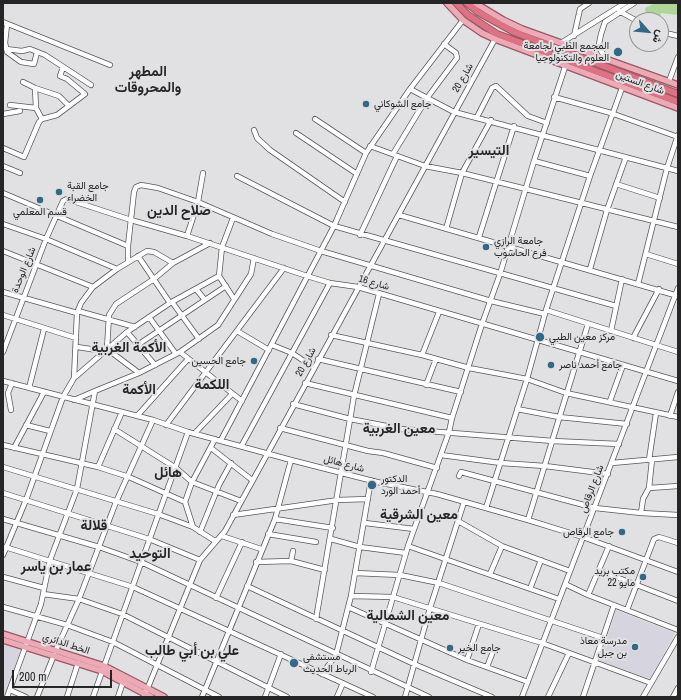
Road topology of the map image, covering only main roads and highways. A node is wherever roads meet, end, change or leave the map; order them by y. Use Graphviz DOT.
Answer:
graph roads {
  1 [pos="447,3"];
  2 [pos="456,3"];
  3 [pos="467,3"];
  4 [pos="476,3"];
  5 [pos="560,45"];
  6 [pos="534,51"];
  7 [pos="678,85"];
  8 [pos="678,94"];
  9 [pos="678,102"];
  10 [pos="678,108"];
  11 [pos="3,634"];
  12 [pos="3,640"];
  13 [pos="55,653"];
  14 [pos="103,668"];
  15 [pos="145,693"];
  16 [pos="151,697"];
  17 [pos="164,697"];
  1 -- 6 [label="main road, شارع الستين"];
  2 -- 6 [label="highway, شارع الستين"];
  3 -- 5 [label="highway, شارع الستين"];
  4 -- 5 [label="main road, شارع الستين"];
  5 -- 7 [label="main road, شارع الستين"];
  5 -- 8 [label="highway, شارع الستين"];
  6 -- 9 [label="highway, شارع الستين"];
  6 -- 10 [label="main road, شارع الستين"];
  11 -- 13 [label="main road, الخط الدائري"];
  12 -- 13 [label="main road, الخط الدائري"];
  13 -- 14 [label="main road, الخط الدائري"];
  13 -- 14 [label="main road, الخط الدائري"];
  14 -- 15 [label="main road, الخط الدائري"];
  14 -- 15 [label="main road, الخط الدائري"];
  15 -- 16 [label="main road, الخط الدائري"];
  15 -- 17 [label="main road, الخط الدائري"];
}
